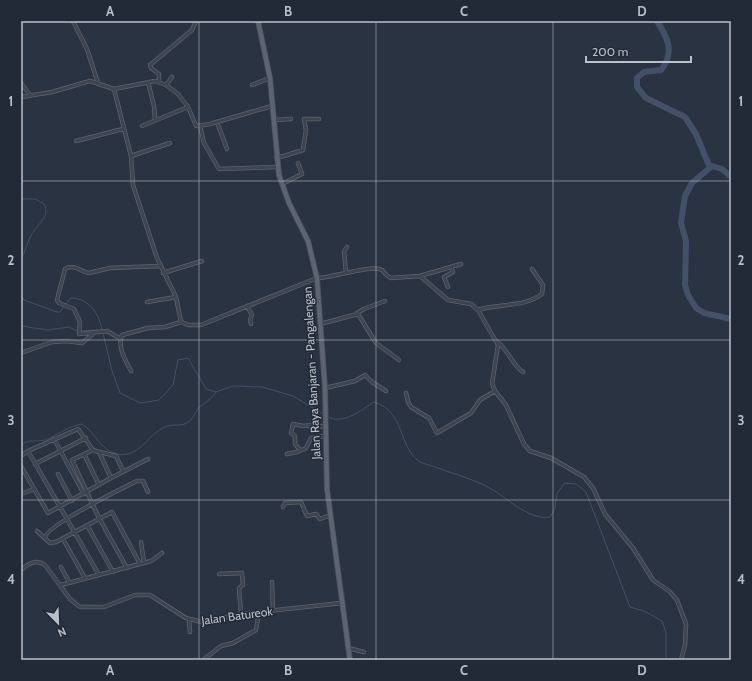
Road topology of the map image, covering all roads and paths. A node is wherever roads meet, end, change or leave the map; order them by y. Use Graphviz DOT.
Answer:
graph roads {
  1 [pos="73,21"];
  2 [pos="196,21"];
  3 [pos="258,21"];
  4 [pos="172,77"];
  5 [pos="270,78"];
  6 [pos="148,82"];
  7 [pos="159,82"];
  8 [pos="21,83"];
  9 [pos="98,83"];
  10 [pos="252,84"];
  11 [pos="166,85"];
  12 [pos="114,89"];
  13 [pos="30,95"];
  14 [pos="21,98"];
  15 [pos="272,106"];
  16 [pos="188,107"];
  17 [pos="291,119"];
  18 [pos="319,119"];
  19 [pos="155,120"];
  20 [pos="274,120"];
  21 [pos="217,122"];
  22 [pos="142,126"];
  23 [pos="200,126"];
  24 [pos="123,129"];
  25 [pos="76,141"];
  26 [pos="170,143"];
  27 [pos="227,149"];
  28 [pos="131,156"];
  29 [pos="276,157"];
  30 [pos="298,163"];
  31 [pos="277,167"];
  32 [pos="282,184"];
  33 [pos="347,247"];
  34 [pos="202,261"];
  35 [pos="461,264"];
  36 [pos="160,266"];
  37 [pos="451,267"];
  38 [pos="532,269"];
  39 [pos="163,273"];
  40 [pos="346,273"];
  41 [pos="420,276"];
  42 [pos="317,278"];
  43 [pos="448,287"];
  44 [pos="176,297"];
  45 [pos="385,301"];
  46 [pos="147,302"];
  47 [pos="247,306"];
  48 [pos="478,310"];
  49 [pos="357,314"];
  50 [pos="181,322"];
  51 [pos="252,324"];
  52 [pos="320,324"];
  53 [pos="94,334"];
  54 [pos="120,339"];
  55 [pos="497,342"];
  56 [pos="21,353"];
  57 [pos="399,360"];
  58 [pos="131,371"];
  59 [pos="523,372"];
  60 [pos="325,388"];
  61 [pos="386,391"];
  62 [pos="495,391"];
  63 [pos="406,393"];
  64 [pos="325,426"];
  65 [pos="324,436"];
  66 [pos="86,438"];
  67 [pos="54,439"];
  68 [pos="93,450"];
  69 [pos="300,450"];
  70 [pos="28,451"];
  71 [pos="61,451"];
  72 [pos="99,452"];
  73 [pos="84,454"];
  74 [pos="287,454"];
  75 [pos="21,456"];
  76 [pos="148,459"];
  77 [pos="35,464"];
  78 [pos="21,466"];
  79 [pos="123,471"];
  80 [pos="58,474"];
  81 [pos="111,478"];
  82 [pos="99,485"];
  83 [pos="34,489"];
  84 [pos="148,492"];
  85 [pos="86,493"];
  86 [pos="21,494"];
  87 [pos="72,501"];
  88 [pos="92,504"];
  89 [pos="60,507"];
  90 [pos="283,507"];
  91 [pos="331,515"];
  92 [pos="99,518"];
  93 [pos="66,519"];
  94 [pos="87,525"];
  95 [pos="37,531"];
  96 [pos="75,532"];
  97 [pos="45,538"];
  98 [pos="63,539"];
  99 [pos="141,542"];
  100 [pos="162,553"];
  101 [pos="142,564"];
  102 [pos="61,567"];
  103 [pos="127,568"];
  104 [pos="21,570"];
  105 [pos="113,572"];
  106 [pos="219,574"];
  107 [pos="98,575"];
  108 [pos="85,578"];
  109 [pos="69,582"];
  110 [pos="272,582"];
  111 [pos="61,585"];
  112 [pos="342,603"];
  113 [pos="273,611"];
  114 [pos="259,612"];
  115 [pos="241,614"];
  116 [pos="189,619"];
  117 [pos="190,632"];
  118 [pos="348,648"];
  119 [pos="364,652"];
  120 [pos="203,660"];
  121 [pos="350,660"];
  122 [pos="682,660"];
  1 -- 9 [label="street"];
  2 -- 7 [label="street"];
  3 -- 5 [label="main road, Jalan Raya Banjaran - Pangalengan"];
  4 -- 11 [label="street"];
  5 -- 10 [label="street"];
  5 -- 15 [label="main road, Jalan Raya Banjaran - Pangalengan"];
  6 -- 7 [label="street"];
  6 -- 12 [label="street"];
  6 -- 19 [label="street"];
  7 -- 11 [label="street"];
  8 -- 13 [label="street"];
  9 -- 12 [label="street"];
  9 -- 13 [label="street"];
  11 -- 16 [label="street"];
  12 -- 24 [label="street"];
  13 -- 14 [label="street"];
  15 -- 20 [label="main road, Jalan Raya Banjaran - Pangalengan"];
  15 -- 21 [label="street"];
  16 -- 19 [label="street"];
  16 -- 23 [label="street"];
  17 -- 20 [label="street"];
  18 -- 29 [label="street"];
  19 -- 22 [label="street"];
  20 -- 29 [label="main road, Jalan Raya Banjaran - Pangalengan"];
  21 -- 23 [label="street"];
  21 -- 27 [label="street"];
  23 -- 31 [label="street"];
  24 -- 25 [label="street"];
  24 -- 28 [label="street"];
  26 -- 28 [label="street"];
  28 -- 36 [label="street"];
  29 -- 31 [label="main road, Jalan Raya Banjaran - Pangalengan"];
  30 -- 32 [label="street"];
  31 -- 32 [label="main road, Jalan Raya Banjaran - Pangalengan"];
  32 -- 42 [label="main road, Jalan Raya Banjaran - Pangalengan"];
  33 -- 40 [label="street"];
  34 -- 39 [label="street"];
  35 -- 37 [label="street"];
  36 -- 39 [label="street"];
  36 -- 53 [label="street"];
  37 -- 41 [label="street"];
  37 -- 43 [label="street"];
  38 -- 48 [label="street"];
  39 -- 44 [label="street"];
  40 -- 41 [label="street"];
  40 -- 42 [label="street"];
  41 -- 48 [label="street"];
  42 -- 47 [label="street"];
  42 -- 52 [label="main road, Jalan Raya Banjaran - Pangalengan"];
  44 -- 46 [label="street"];
  44 -- 50 [label="street"];
  45 -- 49 [label="street"];
  47 -- 50 [label="street"];
  47 -- 51 [label="street"];
  48 -- 55 [label="street"];
  49 -- 52 [label="street"];
  49 -- 57 [label="street"];
  50 -- 54 [label="street"];
  52 -- 60 [label="main road, Jalan Raya Banjaran - Pangalengan"];
  53 -- 54 [label="street"];
  53 -- 56 [label="street"];
  54 -- 58 [label="street"];
  55 -- 59 [label="street"];
  55 -- 62 [label="street"];
  60 -- 61 [label="street"];
  60 -- 64 [label="main road, Jalan Raya Banjaran - Pangalengan"];
  62 -- 63 [label="street"];
  62 -- 122 [label="street"];
  64 -- 65 [label="main road, Jalan Raya Banjaran - Pangalengan"];
  64 -- 69 [label="street"];
  65 -- 69 [label="street"];
  65 -- 91 [label="main road, Jalan Raya Banjaran - Pangalengan"];
  66 -- 67 [label="street"];
  66 -- 68 [label="street"];
  66 -- 71 [label="street"];
  67 -- 70 [label="street"];
  67 -- 71 [label="street"];
  68 -- 72 [label="street"];
  68 -- 73 [label="street"];
  69 -- 74 [label="street"];
  70 -- 75 [label="street"];
  70 -- 77 [label="street"];
  71 -- 77 [label="street"];
  71 -- 85 [label="street"];
  72 -- 79 [label="street"];
  72 -- 81 [label="street"];
  73 -- 82 [label="street"];
  73 -- 85 [label="street"];
  76 -- 79 [label="street"];
  77 -- 89 [label="street"];
  78 -- 83 [label="street"];
  79 -- 81 [label="street"];
  80 -- 87 [label="street"];
  81 -- 82 [label="street"];
  82 -- 85 [label="street"];
  83 -- 86 [label="street"];
  83 -- 89 [label="street"];
  84 -- 88 [label="street"];
  85 -- 87 [label="street"];
  85 -- 88 [label="street"];
  87 -- 89 [label="street"];
  88 -- 92 [label="street"];
  88 -- 93 [label="street"];
  89 -- 93 [label="street"];
  90 -- 91 [label="street"];
  91 -- 112 [label="main road, Jalan Raya Banjaran - Pangalengan"];
  92 -- 94 [label="street"];
  92 -- 101 [label="street"];
  92 -- 103 [label="street"];
  93 -- 96 [label="street"];
  93 -- 97 [label="street"];
  94 -- 96 [label="street"];
  94 -- 105 [label="street"];
  95 -- 97 [label="street"];
  96 -- 98 [label="street"];
  96 -- 107 [label="street"];
  97 -- 98 [label="street"];
  98 -- 108 [label="street"];
  99 -- 101 [label="street"];
  100 -- 101 [label="street"];
  101 -- 103 [label="street"];
  102 -- 109 [label="street"];
  103 -- 105 [label="street"];
  104 -- 111 [label="street, Jalan Batureok"];
  105 -- 107 [label="street"];
  106 -- 115 [label="street"];
  107 -- 108 [label="street"];
  108 -- 109 [label="street"];
  109 -- 111 [label="street"];
  110 -- 113 [label="street"];
  111 -- 116 [label="street, Jalan Batureok"];
  112 -- 113 [label="street, Jalan Batureok"];
  112 -- 118 [label="main road, Jalan Raya Banjaran - Pangalengan"];
  113 -- 114 [label="street, Jalan Batureok"];
  114 -- 115 [label="street, Jalan Batureok"];
  114 -- 120 [label="street"];
  115 -- 116 [label="street, Jalan Batureok"];
  116 -- 117 [label="street"];
  118 -- 119 [label="street"];
  118 -- 121 [label="main road, Jalan Raya Banjaran - Pangalengan"];
}
